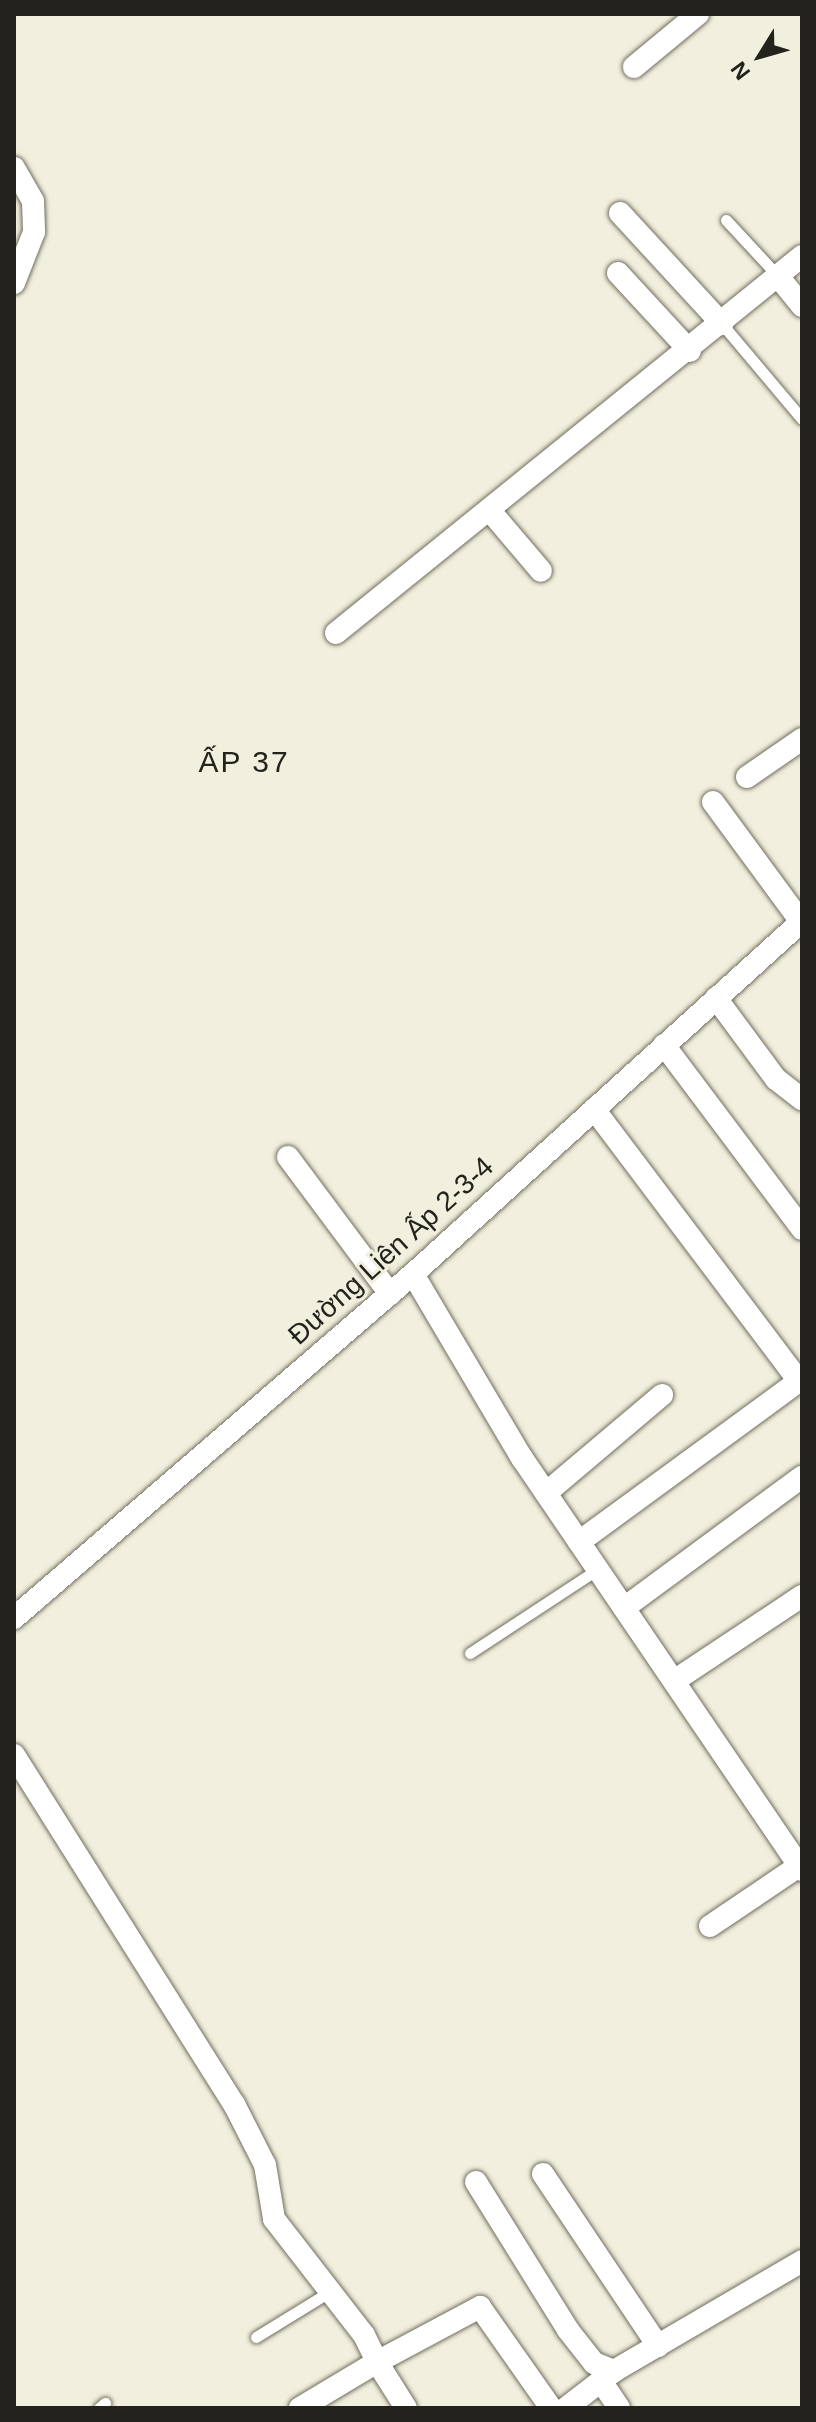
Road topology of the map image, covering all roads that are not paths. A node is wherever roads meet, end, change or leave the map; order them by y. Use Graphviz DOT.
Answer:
graph roads {
  1 [pos="698,14"];
  2 [pos="634,67"];
  3 [pos="14,168"];
  4 [pos="620,213"];
  5 [pos="726,220"];
  6 [pos="802,256"];
  7 [pos="618,273"];
  8 [pos="777,275"];
  9 [pos="14,283"];
  10 [pos="802,306"];
  11 [pos="722,324"];
  12 [pos="690,351"];
  13 [pos="802,419"];
  14 [pos="491,512"];
  15 [pos="541,571"];
  16 [pos="336,633"];
  17 [pos="802,739"];
  18 [pos="747,777"];
  19 [pos="713,802"];
  20 [pos="802,921"];
  21 [pos="716,998"];
  22 [pos="664,1045"];
  23 [pos="802,1099"];
  24 [pos="594,1109"];
  25 [pos="288,1157"];
  26 [pos="802,1229"];
  27 [pos="413,1274"];
  28 [pos="390,1294"];
  29 [pos="800,1380"];
  30 [pos="662,1395"];
  31 [pos="802,1477"];
  32 [pos="546,1493"];
  33 [pos="579,1542"];
  34 [pos="598,1569"];
  35 [pos="802,1596"];
  36 [pos="624,1608"];
  37 [pos="14,1618"];
  38 [pos="470,1653"];
  39 [pos="674,1681"];
  40 [pos="14,1755"];
  41 [pos="801,1868"];
  42 [pos="710,1926"];
  43 [pos="543,2174"];
  44 [pos="476,2182"];
  45 [pos="802,2261"];
  46 [pos="326,2294"];
  47 [pos="256,2337"];
  48 [pos="658,2346"];
  49 [pos="377,2362"];
  50 [pos="608,2376"];
  51 [pos="300,2408"];
  52 [pos="406,2408"];
  53 [pos="551,2408"];
  54 [pos="566,2408"];
  55 [pos="619,2408"];
  1 -- 2 [label="street"];
  3 -- 9 [label="street"];
  4 -- 11 [label="street"];
  5 -- 8 [label="lane"];
  6 -- 8 [label="street"];
  7 -- 12 [label="street"];
  8 -- 10 [label="street"];
  8 -- 11 [label="street"];
  11 -- 12 [label="street"];
  11 -- 13 [label="lane"];
  12 -- 14 [label="street"];
  14 -- 15 [label="street"];
  14 -- 16 [label="street"];
  17 -- 18 [label="street"];
  19 -- 20 [label="street"];
  20 -- 21 [label="street, Đường Liên Ấp 2-3-4"];
  21 -- 22 [label="street, Đường Liên Ấp 2-3-4"];
  21 -- 23 [label="street"];
  22 -- 24 [label="street, Đường Liên Ấp 2-3-4"];
  22 -- 26 [label="street"];
  24 -- 27 [label="street, Đường Liên Ấp 2-3-4"];
  24 -- 29 [label="street"];
  25 -- 28 [label="street"];
  27 -- 28 [label="street, Đường Liên Ấp 2-3-4"];
  27 -- 32 [label="street"];
  28 -- 37 [label="street, Đường Liên Ấp 2-3-4"];
  29 -- 33 [label="street"];
  30 -- 32 [label="street"];
  31 -- 36 [label="street"];
  32 -- 33 [label="street"];
  33 -- 34 [label="street"];
  34 -- 36 [label="street"];
  34 -- 38 [label="lane"];
  35 -- 39 [label="street"];
  36 -- 39 [label="street"];
  39 -- 41 [label="street"];
  40 -- 46 [label="street"];
  41 -- 42 [label="street"];
  43 -- 48 [label="street"];
  44 -- 50 [label="street"];
  45 -- 48 [label="street"];
  46 -- 47 [label="lane"];
  46 -- 49 [label="street"];
  48 -- 50 [label="street"];
  49 -- 51 [label="street"];
  49 -- 52 [label="street"];
  49 -- 53 [label="street"];
  50 -- 54 [label="street"];
  50 -- 55 [label="street"];
}
